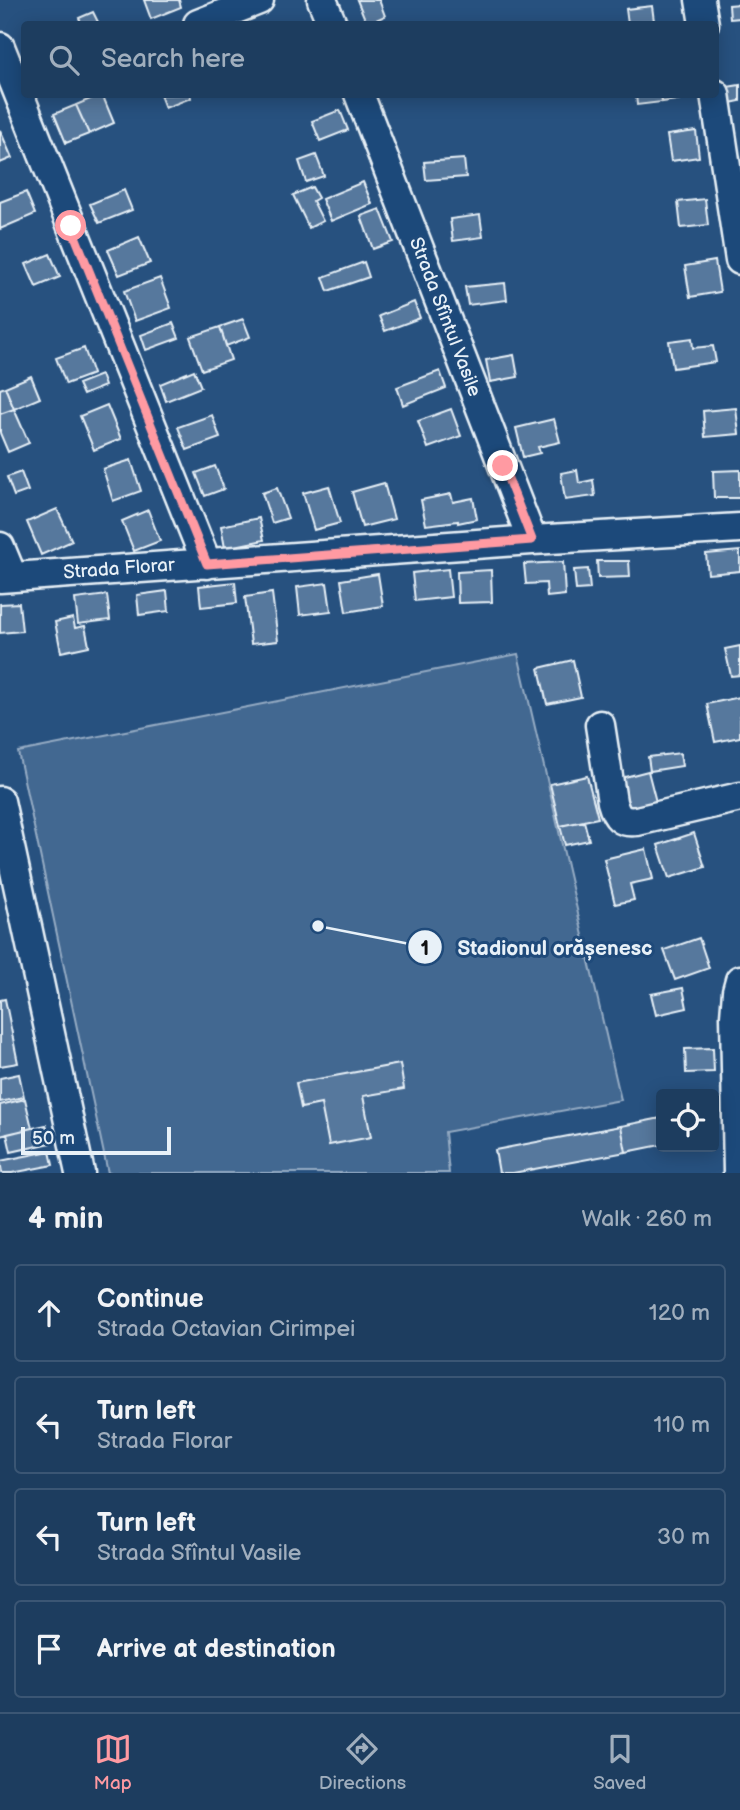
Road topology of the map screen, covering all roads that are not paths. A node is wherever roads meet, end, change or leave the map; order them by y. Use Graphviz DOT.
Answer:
graph roads {
  1 [pos="259,0"];
  2 [pos="322,0"];
  3 [pos="700,0"];
  4 [pos="206,21"];
  5 [pos="331,21"];
  6 [pos="704,21"];
  7 [pos="0,47"];
  8 [pos="361,98"];
  9 [pos="716,98"];
  10 [pos="15,99"];
  11 [pos="740,260"];
  12 [pos="740,528"];
  13 [pos="532,540"];
  14 [pos="0,547"];
  15 [pos="207,564"];
  16 [pos="6,577"];
  17 [pos="600,725"];
  18 [pos="740,797"];
  19 [pos="0,802"];
  20 [pos="6,850"];
  21 [pos="740,980"];
  22 [pos="80,1173"];
  23 [pos="738,1173"];
  1 -- 4 [label="street"];
  2 -- 5 [label="street"];
  3 -- 6 [label="street"];
  7 -- 10 [label="street"];
  8 -- 13 [label="street, Strada Sfîntul Vasile"];
  9 -- 11 [label="street"];
  10 -- 15 [label="street"];
  12 -- 13 [label="street, Strada Florar"];
  13 -- 15 [label="street, Strada Florar"];
  14 -- 16 [label="street"];
  15 -- 16 [label="street, Strada Florar"];
  17 -- 18 [label="street"];
  19 -- 20 [label="street"];
  20 -- 22 [label="street"];
  21 -- 23 [label="street"];
}
